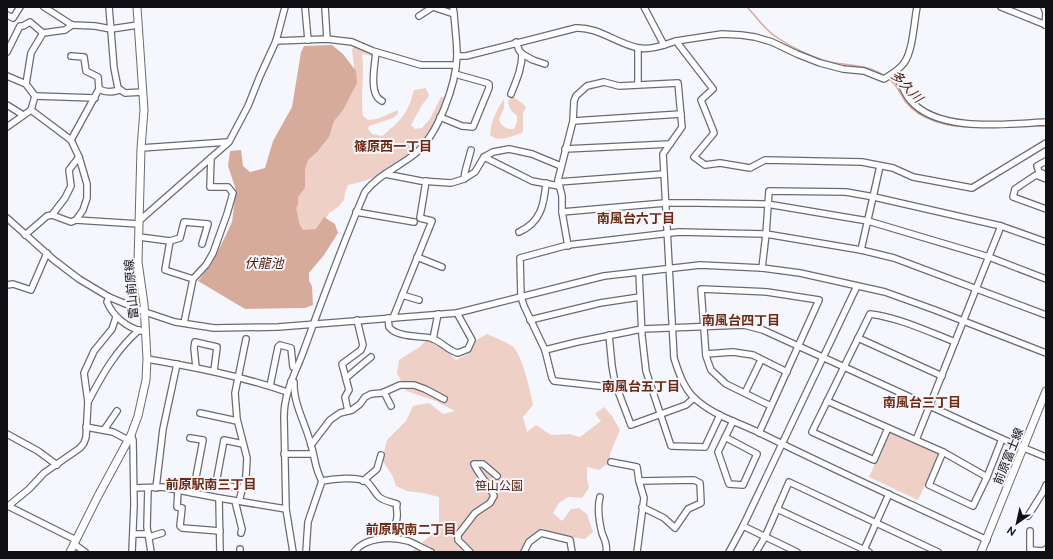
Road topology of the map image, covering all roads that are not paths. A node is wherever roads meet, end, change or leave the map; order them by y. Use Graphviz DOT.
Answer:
graph roads {
  1 [pos="20,7"];
  2 [pos="44,7"];
  3 [pos="109,7"];
  4 [pos="138,7"];
  5 [pos="285,7"];
  6 [pos="305,7"];
  7 [pos="325,7"];
  8 [pos="453,7"];
  9 [pos="644,7"];
  10 [pos="917,7"];
  11 [pos="1001,7"];
  12 [pos="1044,7"];
  13 [pos="454,14"];
  14 [pos="1046,14"];
  15 [pos="7,15"];
  16 [pos="419,16"];
  17 [pos="72,25"];
  18 [pos="138,25"];
  19 [pos="1046,25"];
  20 [pos="111,29"];
  21 [pos="43,33"];
  22 [pos="327,39"];
  23 [pos="308,40"];
  24 [pos="276,41"];
  25 [pos="676,41"];
  26 [pos="516,42"];
  27 [pos="664,45"];
  28 [pos="638,48"];
  29 [pos="7,52"];
  30 [pos="376,52"];
  31 [pos="522,54"];
  32 [pos="71,56"];
  33 [pos="457,56"];
  34 [pos="545,64"];
  35 [pos="456,65"];
  36 [pos="455,74"];
  37 [pos="891,75"];
  38 [pos="7,76"];
  39 [pos="26,84"];
  40 [pos="638,84"];
  41 [pos="99,89"];
  42 [pos="120,90"];
  43 [pos="143,92"];
  44 [pos="511,94"];
  45 [pos="34,96"];
  46 [pos="94,98"];
  47 [pos="382,101"];
  48 [pos="7,105"];
  49 [pos="31,110"];
  50 [pos="681,114"];
  51 [pos="23,115"];
  52 [pos="440,117"];
  53 [pos="573,121"];
  54 [pos="1046,122"];
  55 [pos="7,127"];
  56 [pos="71,140"];
  57 [pos="229,142"];
  58 [pos="1046,143"];
  59 [pos="670,144"];
  60 [pos="141,148"];
  61 [pos="565,149"];
  62 [pos="471,150"];
  63 [pos="79,157"];
  64 [pos="484,157"];
  65 [pos="211,158"];
  66 [pos="1046,161"];
  67 [pos="561,166"];
  68 [pos="880,166"];
  69 [pos="385,174"];
  70 [pos="664,174"];
  71 [pos="1046,175"];
  72 [pos="464,179"];
  73 [pos="1046,179"];
  74 [pos="426,181"];
  75 [pos="546,183"];
  76 [pos="559,184"];
  77 [pos="874,197"];
  78 [pos="665,203"];
  79 [pos="767,204"];
  80 [pos="1046,209"];
  81 [pos="356,212"];
  82 [pos="562,212"];
  83 [pos="52,215"];
  84 [pos="8,220"];
  85 [pos="76,220"];
  86 [pos="868,221"];
  87 [pos="414,222"];
  88 [pos="139,223"];
  89 [pos="1001,226"];
  90 [pos="519,232"];
  91 [pos="667,233"];
  92 [pos="766,234"];
  93 [pos="25,235"];
  94 [pos="139,237"];
  95 [pos="170,241"];
  96 [pos="1046,242"];
  97 [pos="202,244"];
  98 [pos="568,245"];
  99 [pos="861,250"];
  100 [pos="47,253"];
  101 [pos="417,257"];
  102 [pos="989,257"];
  103 [pos="442,267"];
  104 [pos="668,268"];
  105 [pos="762,268"];
  106 [pos="639,272"];
  107 [pos="193,279"];
  108 [pos="1046,279"];
  109 [pos="7,285"];
  110 [pos="857,286"];
  111 [pos="977,288"];
  112 [pos="402,295"];
  113 [pos="640,296"];
  114 [pos="109,297"];
  115 [pos="521,297"];
  116 [pos="419,300"];
  117 [pos="145,312"];
  118 [pos="457,312"];
  119 [pos="438,314"];
  120 [pos="1046,315"];
  121 [pos="116,317"];
  122 [pos="390,318"];
  123 [pos="357,320"];
  124 [pos="530,320"];
  125 [pos="964,321"];
  126 [pos="184,323"];
  127 [pos="313,324"];
  128 [pos="703,326"];
  129 [pos="673,328"];
  130 [pos="642,329"];
  131 [pos="142,331"];
  132 [pos="609,335"];
  133 [pos="858,338"];
  134 [pos="246,339"];
  135 [pos="433,339"];
  136 [pos="954,342"];
  137 [pos="799,346"];
  138 [pos="545,350"];
  139 [pos="1046,353"];
  140 [pos="706,354"];
  141 [pos="823,356"];
  142 [pos="371,358"];
  143 [pos="147,359"];
  144 [pos="761,360"];
  145 [pos="177,364"];
  146 [pos="196,367"];
  147 [pos="844,367"];
  148 [pos="296,368"];
  149 [pos="214,371"];
  150 [pos="787,372"];
  151 [pos="942,376"];
  152 [pos="238,377"];
  153 [pos="346,378"];
  154 [pos="291,381"];
  155 [pos="270,386"];
  156 [pos="617,388"];
  157 [pos="1046,391"];
  158 [pos="287,392"];
  159 [pos="384,392"];
  160 [pos="745,393"];
  161 [pos="694,398"];
  162 [pos="444,399"];
  163 [pos="826,400"];
  164 [pos="88,402"];
  165 [pos="391,406"];
  166 [pos="771,406"];
  167 [pos="930,406"];
  168 [pos="117,411"];
  169 [pos="348,411"];
  170 [pos="200,413"];
  171 [pos="661,415"];
  172 [pos="720,415"];
  173 [pos="733,420"];
  174 [pos="237,421"];
  175 [pos="86,427"];
  176 [pos="888,428"];
  177 [pos="104,430"];
  178 [pos="759,433"];
  179 [pos="7,434"];
  180 [pos="725,437"];
  181 [pos="129,438"];
  182 [pos="190,438"];
  183 [pos="1002,439"];
  184 [pos="916,440"];
  185 [pos="243,444"];
  186 [pos="781,444"];
  187 [pos="312,445"];
  188 [pos="1023,448"];
  189 [pos="943,452"];
  190 [pos="284,454"];
  191 [pos="313,454"];
  192 [pos="381,455"];
  193 [pos="1046,458"];
  194 [pos="611,462"];
  195 [pos="57,465"];
  196 [pos="497,476"];
  197 [pos="988,477"];
  198 [pos="363,480"];
  199 [pos="322,481"];
  200 [pos="639,481"];
  201 [pos="1046,485"];
  202 [pos="134,488"];
  203 [pos="148,488"];
  204 [pos="156,488"];
  205 [pos="242,489"];
  206 [pos="178,491"];
  207 [pos="193,493"];
  208 [pos="889,494"];
  209 [pos="600,497"];
  210 [pos="219,498"];
  211 [pos="237,501"];
  212 [pos="8,506"];
  213 [pos="642,506"];
  214 [pos="286,508"];
  215 [pos="777,509"];
  216 [pos="1028,516"];
  217 [pos="876,523"];
  218 [pos="743,526"];
  219 [pos="220,531"];
  220 [pos="1030,531"];
  221 [pos="162,533"];
  222 [pos="241,533"];
  223 [pos="133,534"];
  224 [pos="149,536"];
  225 [pos="765,537"];
  226 [pos="391,538"];
  227 [pos="987,540"];
  228 [pos="75,542"];
  229 [pos="1046,549"];
  230 [pos="866,551"];
  231 [pos="1038,551"];
  232 [pos="70,552"];
  233 [pos="85,552"];
  234 [pos="132,552"];
  235 [pos="151,552"];
  236 [pos="220,552"];
  237 [pos="293,552"];
  238 [pos="306,552"];
  239 [pos="354,552"];
  240 [pos="431,552"];
  241 [pos="470,552"];
  242 [pos="524,552"];
  243 [pos="572,552"];
  244 [pos="606,552"];
  245 [pos="637,552"];
  246 [pos="729,552"];
  247 [pos="756,552"];
  248 [pos="797,552"];
  249 [pos="938,552"];
  250 [pos="981,552"];
  1 -- 15 [label="street"];
  2 -- 17 [label="street"];
  3 -- 20 [label="street"];
  4 -- 18 [label="main road, 雷山前原線"];
  5 -- 24 [label="street"];
  6 -- 23 [label="street"];
  7 -- 22 [label="street"];
  8 -- 13 [label="street"];
  9 -- 27 [label="street"];
  10 -- 37 [label="street"];
  11 -- 19 [label="street"];
  12 -- 14 [label="street"];
  13 -- 16 [label="street"];
  13 -- 33 [label="street"];
  14 -- 19 [label="street"];
  17 -- 20 [label="street"];
  17 -- 21 [label="street"];
  18 -- 20 [label="street"];
  18 -- 43 [label="main road, 雷山前原線"];
  20 -- 42 [label="street"];
  21 -- 29 [label="street"];
  21 -- 39 [label="street"];
  22 -- 23 [label="street"];
  22 -- 30 [label="street"];
  23 -- 24 [label="street"];
  24 -- 57 [label="street"];
  25 -- 27 [label="street"];
  25 -- 37 [label="street"];
  25 -- 68 [label="street"];
  26 -- 28 [label="street"];
  26 -- 31 [label="street"];
  26 -- 33 [label="street"];
  27 -- 28 [label="street"];
  28 -- 40 [label="street"];
  30 -- 35 [label="street"];
  30 -- 47 [label="street"];
  31 -- 34 [label="street"];
  31 -- 44 [label="street"];
  32 -- 41 [label="street"];
  33 -- 35 [label="street"];
  35 -- 36 [label="street"];
  36 -- 52 [label="street"];
  36 -- 52 [label="street"];
  37 -- 54 [label="street"];
  38 -- 39 [label="street"];
  39 -- 45 [label="street"];
  40 -- 50 [label="street"];
  40 -- 53 [label="street"];
  41 -- 42 [label="street"];
  41 -- 46 [label="street"];
  42 -- 43 [label="street"];
  43 -- 60 [label="main road, 雷山前原線"];
  45 -- 46 [label="street"];
  45 -- 49 [label="street"];
  46 -- 56 [label="street"];
  48 -- 51 [label="street"];
  49 -- 51 [label="street"];
  49 -- 56 [label="street"];
  50 -- 53 [label="street"];
  50 -- 59 [label="street"];
  51 -- 55 [label="street"];
  52 -- 69 [label="street"];
  53 -- 61 [label="street"];
  56 -- 63 [label="street"];
  57 -- 60 [label="street"];
  57 -- 65 [label="street"];
  58 -- 68 [label="street"];
  59 -- 61 [label="street"];
  59 -- 70 [label="street"];
  60 -- 88 [label="main road, 雷山前原線"];
  61 -- 67 [label="street"];
  62 -- 72 [label="street"];
  63 -- 83 [label="street"];
  63 -- 85 [label="street"];
  64 -- 67 [label="street"];
  64 -- 72 [label="street"];
  64 -- 75 [label="street"];
  65 -- 88 [label="street"];
  65 -- 107 [label="street"];
  66 -- 71 [label="street"];
  67 -- 76 [label="street"];
  68 -- 77 [label="street"];
  69 -- 74 [label="street"];
  69 -- 81 [label="street"];
  70 -- 76 [label="street"];
  70 -- 78 [label="street"];
  72 -- 74 [label="street"];
  73 -- 80 [label="street"];
  74 -- 101 [label="street"];
  75 -- 76 [label="street"];
  75 -- 90 [label="street"];
  76 -- 82 [label="street"];
  77 -- 79 [label="street"];
  77 -- 86 [label="street"];
  77 -- 89 [label="street"];
  78 -- 79 [label="street"];
  78 -- 82 [label="street"];
  78 -- 91 [label="street"];
  79 -- 86 [label="street"];
  79 -- 92 [label="street"];
  81 -- 87 [label="street"];
  81 -- 127 [label="street"];
  82 -- 98 [label="street"];
  83 -- 85 [label="street"];
  83 -- 93 [label="street"];
  84 -- 93 [label="street"];
  85 -- 88 [label="street"];
  86 -- 99 [label="street"];
  86 -- 102 [label="street"];
  88 -- 94 [label="main road, 雷山前原線"];
  89 -- 96 [label="street"];
  89 -- 102 [label="street"];
  91 -- 92 [label="street"];
  91 -- 98 [label="street"];
  91 -- 104 [label="street"];
  92 -- 99 [label="street"];
  92 -- 105 [label="street"];
  93 -- 100 [label="street"];
  94 -- 95 [label="street"];
  94 -- 117 [label="main road, 雷山前原線"];
  95 -- 97 [label="street"];
  95 -- 107 [label="street"];
  98 -- 115 [label="street"];
  99 -- 111 [label="street"];
  100 -- 109 [label="street"];
  100 -- 114 [label="street"];
  101 -- 103 [label="street"];
  101 -- 112 [label="street"];
  102 -- 108 [label="street"];
  102 -- 111 [label="street"];
  104 -- 105 [label="street"];
  104 -- 106 [label="street"];
  104 -- 129 [label="street"];
  105 -- 110 [label="street"];
  106 -- 113 [label="street"];
  106 -- 115 [label="street"];
  107 -- 126 [label="street"];
  110 -- 125 [label="street"];
  110 -- 141 [label="street"];
  111 -- 120 [label="street"];
  111 -- 125 [label="street"];
  112 -- 116 [label="street"];
  112 -- 122 [label="street"];
  113 -- 124 [label="street"];
  113 -- 130 [label="street"];
  114 -- 117 [label="street"];
  114 -- 121 [label="street"];
  115 -- 118 [label="street"];
  115 -- 124 [label="street"];
  117 -- 126 [label="street"];
  117 -- 131 [label="main road, 雷山前原線"];
  118 -- 119 [label="street"];
  118 -- 135 [label="street"];
  119 -- 122 [label="street"];
  119 -- 135 [label="street"];
  121 -- 131 [label="street"];
  121 -- 164 [label="street"];
  122 -- 123 [label="street"];
  122 -- 135 [label="street"];
  123 -- 127 [label="street"];
  123 -- 153 [label="street"];
  124 -- 138 [label="street"];
  125 -- 136 [label="street"];
  125 -- 139 [label="street"];
  126 -- 127 [label="street"];
  127 -- 148 [label="street"];
  128 -- 129 [label="street"];
  128 -- 137 [label="street"];
  128 -- 137 [label="street"];
  128 -- 140 [label="street"];
  129 -- 130 [label="street"];
  129 -- 161 [label="street"];
  130 -- 132 [label="street"];
  130 -- 171 [label="street"];
  131 -- 143 [label="main road, 雷山前原線"];
  131 -- 164 [label="street"];
  132 -- 138 [label="street"];
  132 -- 156 [label="street"];
  133 -- 136 [label="street"];
  133 -- 147 [label="street"];
  133 -- 151 [label="street"];
  134 -- 152 [label="street"];
  136 -- 151 [label="street"];
  137 -- 141 [label="street"];
  137 -- 150 [label="street"];
  138 -- 156 [label="street"];
  140 -- 144 [label="street"];
  140 -- 160 [label="street"];
  141 -- 147 [label="street"];
  141 -- 186 [label="street"];
  142 -- 153 [label="street"];
  143 -- 145 [label="street"];
  143 -- 181 [label="main road, 雷山前原線"];
  144 -- 150 [label="street"];
  144 -- 160 [label="street"];
  145 -- 146 [label="street"];
  145 -- 204 [label="street"];
  146 -- 149 [label="street"];
  146 -- 149 [label="street"];
  147 -- 163 [label="street"];
  147 -- 167 [label="street"];
  148 -- 154 [label="street"];
  148 -- 155 [label="street"];
  149 -- 152 [label="street"];
  150 -- 166 [label="street"];
  151 -- 167 [label="street"];
  152 -- 155 [label="street"];
  152 -- 174 [label="street"];
  153 -- 169 [label="street"];
  154 -- 158 [label="street"];
  154 -- 187 [label="street"];
  155 -- 158 [label="street"];
  156 -- 171 [label="street"];
  157 -- 188 [label="main road, 前原富士線"];
  158 -- 190 [label="street"];
  159 -- 162 [label="street"];
  159 -- 165 [label="street"];
  159 -- 169 [label="street"];
  160 -- 166 [label="street"];
  161 -- 171 [label="street"];
  161 -- 172 [label="street"];
  163 -- 176 [label="street"];
  163 -- 176 [label="street"];
  164 -- 175 [label="street"];
  166 -- 178 [label="street"];
  167 -- 183 [label="street"];
  167 -- 184 [label="street"];
  168 -- 177 [label="street"];
  169 -- 187 [label="street"];
  170 -- 174 [label="street"];
  171 -- 172 [label="street"];
  172 -- 173 [label="street"];
  173 -- 178 [label="street"];
  173 -- 180 [label="street"];
  174 -- 185 [label="street"];
  175 -- 177 [label="street"];
  175 -- 195 [label="street"];
  176 -- 184 [label="street"];
  177 -- 181 [label="street"];
  178 -- 186 [label="street"];
  179 -- 195 [label="street"];
  180 -- 180 [label="street"];
  181 -- 202 [label="street"];
  181 -- 228 [label="main road, 雷山前原線"];
  182 -- 207 [label="street"];
  183 -- 188 [label="street"];
  183 -- 197 [label="street"];
  184 -- 189 [label="street"];
  185 -- 205 [label="street"];
  185 -- 205 [label="street"];
  186 -- 208 [label="street"];
  186 -- 218 [label="street"];
  187 -- 191 [label="street"];
  188 -- 193 [label="street"];
  188 -- 227 [label="main road, 前原富士線"];
  189 -- 197 [label="street"];
  189 -- 197 [label="street"];
  190 -- 191 [label="street"];
  190 -- 214 [label="street"];
  191 -- 199 [label="street"];
  192 -- 198 [label="street"];
  194 -- 200 [label="street"];
  195 -- 212 [label="street"];
  196 -- 241 [label="street"];
  198 -- 199 [label="street"];
  198 -- 226 [label="street"];
  199 -- 238 [label="street"];
  200 -- 213 [label="street"];
  200 -- 213 [label="street"];
  201 -- 216 [label="street"];
  202 -- 203 [label="street"];
  202 -- 223 [label="street"];
  203 -- 204 [label="street"];
  203 -- 224 [label="street"];
  204 -- 206 [label="street"];
  205 -- 211 [label="street"];
  206 -- 207 [label="street"];
  206 -- 219 [label="street"];
  207 -- 210 [label="street"];
  208 -- 217 [label="street"];
  208 -- 227 [label="street"];
  209 -- 244 [label="street"];
  210 -- 211 [label="street"];
  210 -- 219 [label="street"];
  211 -- 214 [label="street"];
  211 -- 222 [label="street"];
  212 -- 228 [label="street"];
  213 -- 245 [label="street"];
  214 -- 237 [label="street"];
  215 -- 217 [label="street"];
  215 -- 225 [label="street"];
  215 -- 230 [label="street"];
  217 -- 230 [label="street"];
  217 -- 249 [label="street"];
  218 -- 225 [label="street"];
  218 -- 246 [label="street"];
  219 -- 236 [label="street"];
  220 -- 231 [label="street"];
  221 -- 224 [label="street"];
  223 -- 224 [label="street"];
  223 -- 234 [label="street"];
  224 -- 235 [label="street"];
  225 -- 247 [label="street"];
  225 -- 248 [label="street"];
  226 -- 239 [label="street"];
  226 -- 240 [label="street"];
  227 -- 250 [label="main road, 前原富士線"];
  228 -- 232 [label="main road, 雷山前原線"];
  228 -- 233 [label="street"];
  229 -- 231 [label="street"];
  242 -- 243 [label="street"];
}
